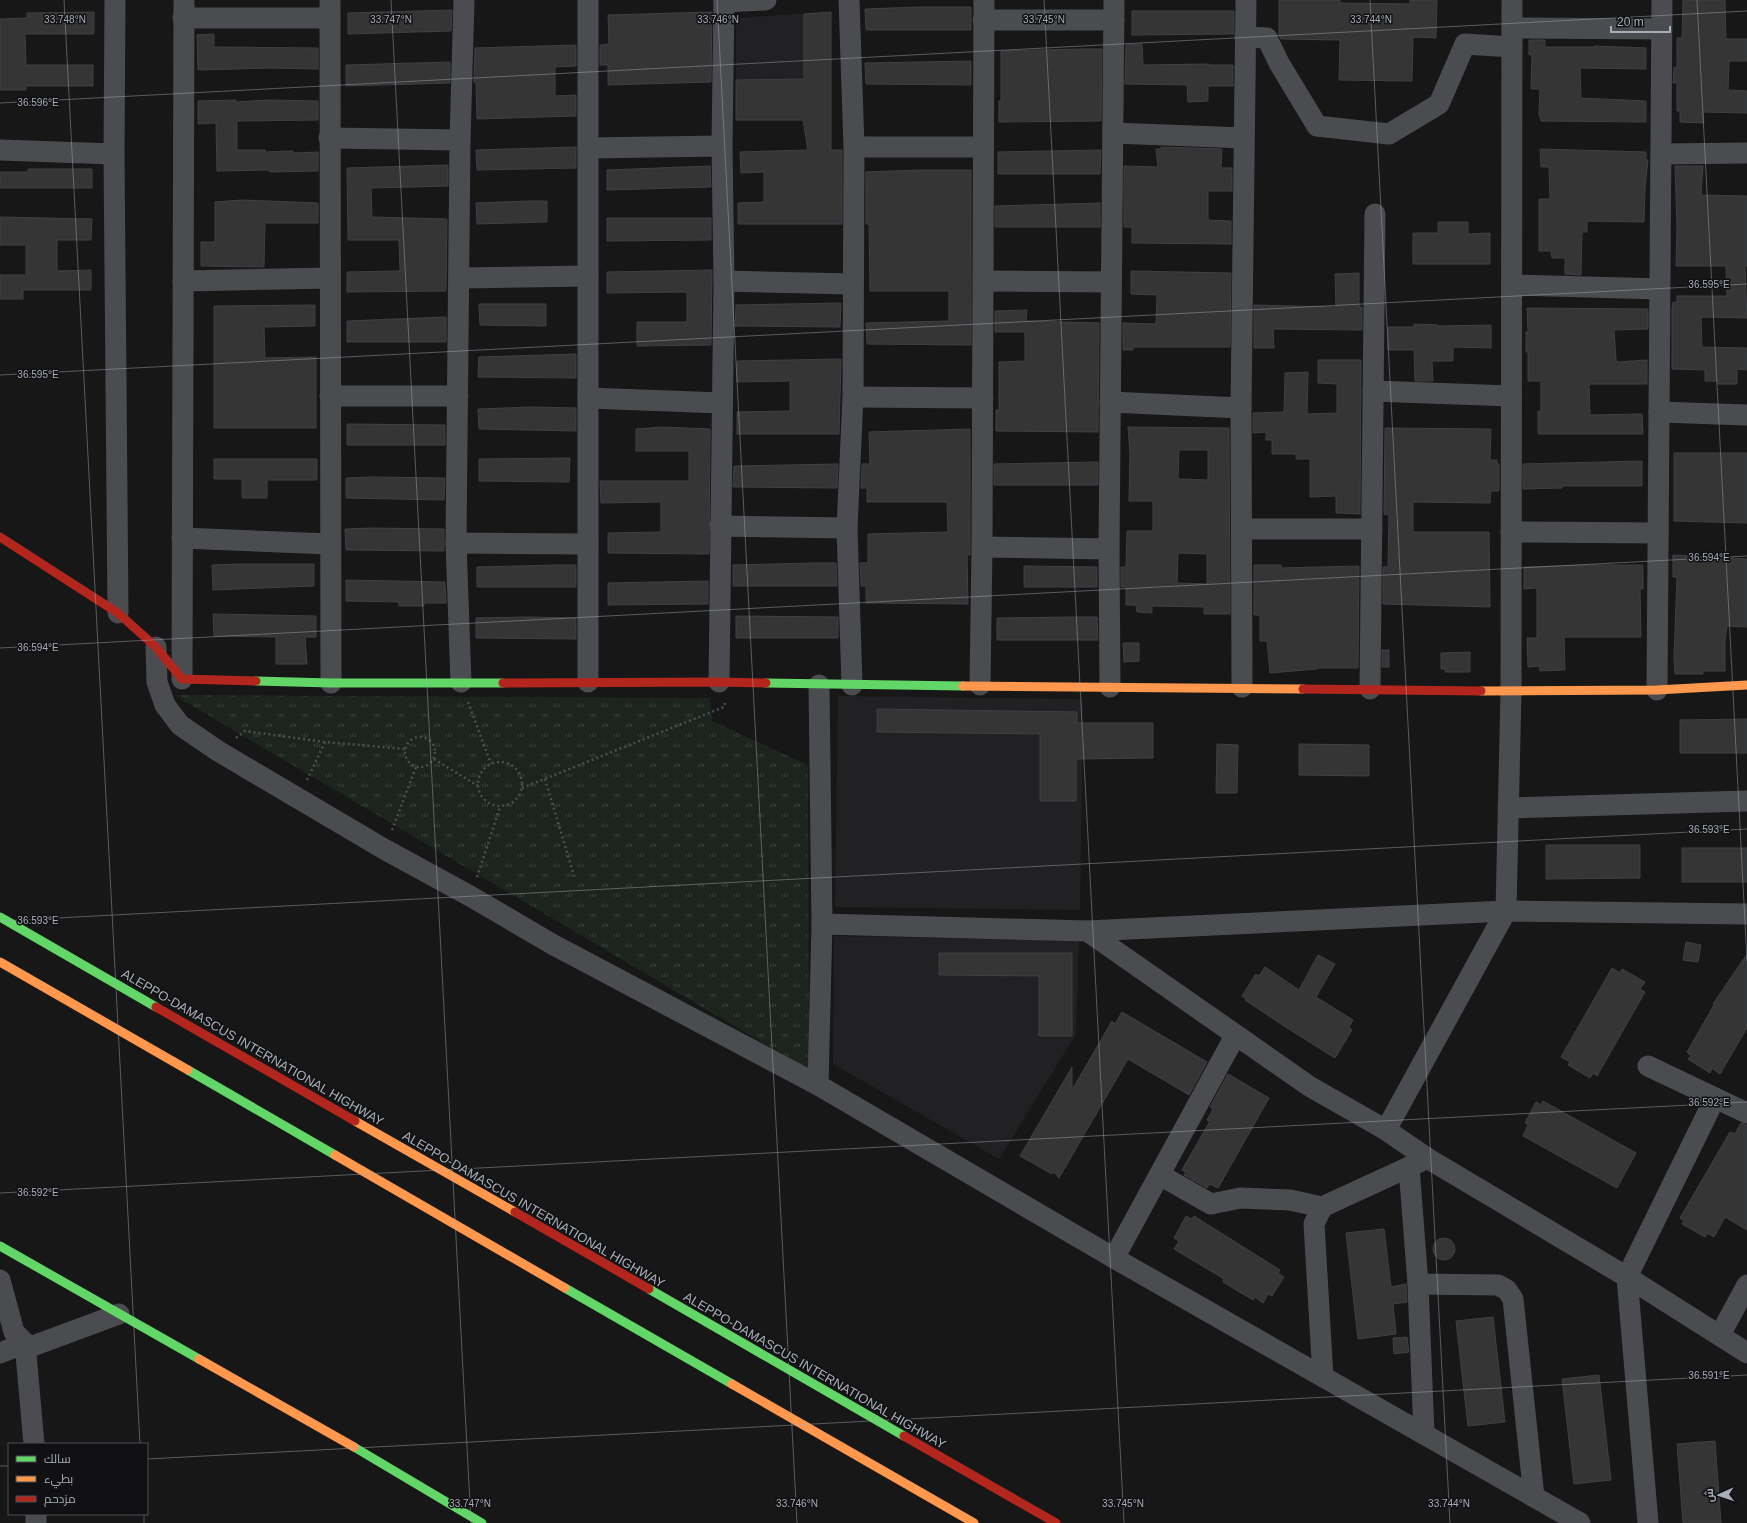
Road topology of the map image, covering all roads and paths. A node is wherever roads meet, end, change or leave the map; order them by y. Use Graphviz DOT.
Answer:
graph roads {
  1 [pos="115,0"];
  2 [pos="464,0"];
  3 [pos="588,0"];
  4 [pos="766,0"];
  5 [pos="849,0"];
  6 [pos="1246,0"];
  7 [pos="1512,0"];
  8 [pos="1662,0"];
  9 [pos="724,1"];
  10 [pos="183,9"];
  11 [pos="330,9"];
  12 [pos="984,10"];
  13 [pos="1114,10"];
  14 [pos="1662,29"];
  15 [pos="1246,37"];
  16 [pos="1512,38"];
  17 [pos="1113,133"];
  18 [pos="329,138"];
  19 [pos="1244,138"];
  20 [pos="460,140"];
  21 [pos="722,146"];
  22 [pos="854,147"];
  23 [pos="983,147"];
  24 [pos="588,148"];
  25 [pos="0,150"];
  26 [pos="1747,153"];
  27 [pos="114,154"];
  28 [pos="1661,154"];
  29 [pos="1375,214"];
  30 [pos="588,276"];
  31 [pos="330,278"];
  32 [pos="459,278"];
  33 [pos="183,281"];
  34 [pos="724,281"];
  35 [pos="983,281"];
  36 [pos="1111,282"];
  37 [pos="853,284"];
  38 [pos="1512,285"];
  39 [pos="1660,289"];
  40 [pos="1373,391"];
  41 [pos="330,396"];
  42 [pos="458,396"];
  43 [pos="1511,396"];
  44 [pos="588,398"];
  45 [pos="853,398"];
  46 [pos="983,398"];
  47 [pos="1110,402"];
  48 [pos="722,404"];
  49 [pos="1241,408"];
  50 [pos="1659,412"];
  51 [pos="1747,415"];
  52 [pos="720,526"];
  53 [pos="847,528"];
  54 [pos="1242,529"];
  55 [pos="1372,529"];
  56 [pos="1511,532"];
  57 [pos="1658,533"];
  58 [pos="0,537"];
  59 [pos="182,538"];
  60 [pos="456,543"];
  61 [pos="330,544"];
  62 [pos="588,544"];
  63 [pos="982,547"];
  64 [pos="1109,549"];
  65 [pos="118,613"];
  66 [pos="156,648"];
  67 [pos="182,679"];
  68 [pos="461,682"];
  69 [pos="588,682"];
  70 [pos="331,683"];
  71 [pos="723,683"];
  72 [pos="819,685"];
  73 [pos="852,685"];
  74 [pos="980,685"];
  75 [pos="1747,685"];
  76 [pos="1110,687"];
  77 [pos="1242,687"];
  78 [pos="1370,689"];
  79 [pos="1657,690"];
  80 [pos="1511,692"];
  81 [pos="325,742"];
  82 [pos="405,749"];
  83 [pos="218,751"];
  84 [pos="434,759"];
  85 [pos="491,764"];
  86 [pos="416,767"];
  87 [pos="545,779"];
  88 [pos="478,786"];
  89 [pos="522,788"];
  90 [pos="298,798"];
  91 [pos="1747,801"];
  92 [pos="500,807"];
  93 [pos="1508,808"];
  94 [pos="384,848"];
  95 [pos="575,879"];
  96 [pos="470,896"];
  97 [pos="1506,911"];
  98 [pos="1747,914"];
  99 [pos="0,917"];
  100 [pos="822,924"];
  101 [pos="1087,932"];
  102 [pos="0,962"];
  103 [pos="1236,1036"];
  104 [pos="1648,1066"];
  105 [pos="818,1085"];
  106 [pos="1715,1098"];
  107 [pos="1747,1113"];
  108 [pos="1386,1130"];
  109 [pos="1418,1162"];
  110 [pos="1160,1175"];
  111 [pos="1322,1207"];
  112 [pos="0,1246"];
  113 [pos="1114,1258"];
  114 [pos="1628,1277"];
  115 [pos="0,1280"];
  116 [pos="1418,1284"];
  117 [pos="1747,1285"];
  118 [pos="119,1314"];
  119 [pos="1720,1335"];
  120 [pos="25,1343"];
  121 [pos="0,1353"];
  122 [pos="1747,1353"];
  123 [pos="1323,1377"];
  124 [pos="1424,1434"];
  125 [pos="34,1443"];
  126 [pos="1534,1497"];
  127 [pos="482,1523"];
  128 [pos="974,1523"];
  129 [pos="1056,1523"];
  130 [pos="1580,1523"];
  131 [pos="1648,1523"];
  1 -- 27 [label="street"];
  2 -- 20 [label="street"];
  3 -- 24 [label="street"];
  4 -- 9 [label="street"];
  5 -- 22 [label="street"];
  6 -- 15 [label="street"];
  7 -- 16 [label="street"];
  8 -- 14 [label="street"];
  9 -- 21 [label="street"];
  10 -- 11 [label="street"];
  10 -- 33 [label="street"];
  11 -- 18 [label="street"];
  12 -- 13 [label="street"];
  12 -- 23 [label="street"];
  13 -- 17 [label="street"];
  14 -- 16 [label="street"];
  14 -- 28 [label="street"];
  15 -- 16 [label="street"];
  15 -- 19 [label="street"];
  16 -- 38 [label="street"];
  17 -- 19 [label="street"];
  17 -- 36 [label="street"];
  18 -- 20 [label="street"];
  18 -- 31 [label="street"];
  19 -- 49 [label="street"];
  20 -- 32 [label="street"];
  21 -- 24 [label="street"];
  21 -- 34 [label="street"];
  22 -- 23 [label="street"];
  22 -- 37 [label="street"];
  23 -- 35 [label="street"];
  24 -- 30 [label="street"];
  25 -- 27 [label="street"];
  26 -- 28 [label="street"];
  27 -- 65 [label="street"];
  28 -- 39 [label="street"];
  29 -- 40 [label="street"];
  30 -- 32 [label="street"];
  30 -- 44 [label="street"];
  31 -- 33 [label="street"];
  31 -- 41 [label="street"];
  32 -- 42 [label="street"];
  33 -- 59 [label="street"];
  34 -- 37 [label="street"];
  34 -- 48 [label="street"];
  35 -- 36 [label="street"];
  35 -- 46 [label="street"];
  36 -- 47 [label="street"];
  37 -- 45 [label="street"];
  38 -- 39 [label="street"];
  38 -- 43 [label="street"];
  39 -- 50 [label="street"];
  40 -- 43 [label="street"];
  40 -- 55 [label="street"];
  41 -- 42 [label="street"];
  41 -- 61 [label="street"];
  42 -- 60 [label="street"];
  43 -- 56 [label="street"];
  44 -- 48 [label="street"];
  44 -- 62 [label="street"];
  45 -- 46 [label="street"];
  45 -- 53 [label="street"];
  46 -- 63 [label="street"];
  47 -- 49 [label="street"];
  47 -- 64 [label="street"];
  48 -- 52 [label="street"];
  49 -- 54 [label="street"];
  50 -- 51 [label="street"];
  50 -- 57 [label="street"];
  52 -- 53 [label="street"];
  52 -- 71 [label="street"];
  53 -- 73 [label="street"];
  54 -- 55 [label="street"];
  54 -- 77 [label="street"];
  55 -- 78 [label="street"];
  56 -- 57 [label="street"];
  56 -- 80 [label="street"];
  57 -- 79 [label="street"];
  58 -- 65 [label="main road"];
  59 -- 61 [label="street"];
  59 -- 67 [label="street"];
  60 -- 62 [label="street"];
  60 -- 68 [label="street"];
  61 -- 70 [label="street"];
  62 -- 69 [label="street"];
  63 -- 64 [label="street"];
  63 -- 74 [label="street"];
  64 -- 76 [label="street"];
  65 -- 66 [label="main road"];
  66 -- 67 [label="main road"];
  66 -- 83 [label="street"];
  67 -- 70 [label="main road"];
  68 -- 69 [label="main road"];
  68 -- 70 [label="main road"];
  68 -- 85 [label="path"];
  69 -- 71 [label="main road"];
  71 -- 72 [label="main road"];
  71 -- 87 [label="path"];
  72 -- 73 [label="main road"];
  72 -- 100 [label="street"];
  73 -- 74 [label="main road"];
  74 -- 76 [label="main road"];
  75 -- 79 [label="main road"];
  76 -- 77 [label="main road"];
  77 -- 78 [label="main road"];
  78 -- 80 [label="main road"];
  79 -- 80 [label="main road"];
  80 -- 93 [label="street"];
  81 -- 82 [label="path"];
  81 -- 83 [label="path"];
  81 -- 90 [label="path"];
  82 -- 84 [label="path"];
  82 -- 86 [label="path"];
  83 -- 90 [label="street"];
  84 -- 86 [label="path"];
  84 -- 88 [label="path"];
  85 -- 88 [label="path"];
  85 -- 89 [label="path"];
  86 -- 94 [label="path"];
  87 -- 89 [label="path"];
  87 -- 95 [label="path"];
  88 -- 92 [label="path"];
  89 -- 92 [label="path"];
  90 -- 94 [label="street"];
  91 -- 93 [label="street"];
  92 -- 96 [label="path"];
  93 -- 97 [label="street"];
  94 -- 96 [label="street"];
  96 -- 105 [label="street"];
  97 -- 98 [label="street"];
  97 -- 101 [label="street"];
  97 -- 108 [label="street"];
  99 -- 129 [label="main road, ALEPPO-DAMASCUS INTERNATIONAL HIGHWAY"];
  100 -- 101 [label="street"];
  100 -- 105 [label="street"];
  101 -- 103 [label="street"];
  102 -- 128 [label="main road"];
  103 -- 108 [label="street"];
  103 -- 110 [label="street"];
  104 -- 106 [label="street"];
  105 -- 113 [label="street"];
  106 -- 107 [label="street"];
  106 -- 114 [label="street"];
  108 -- 109 [label="street"];
  109 -- 111 [label="street"];
  109 -- 114 [label="street"];
  109 -- 116 [label="street"];
  110 -- 111 [label="street"];
  110 -- 113 [label="street"];
  111 -- 123 [label="street"];
  112 -- 118 [label="main road"];
  113 -- 123 [label="street"];
  114 -- 119 [label="street"];
  114 -- 131 [label="street"];
  115 -- 120 [label="street"];
  116 -- 124 [label="street"];
  116 -- 126 [label="street"];
  117 -- 119 [label="street"];
  118 -- 120 [label="street"];
  118 -- 127 [label="main road"];
  119 -- 122 [label="street"];
  120 -- 121 [label="street"];
  120 -- 125 [label="street"];
  123 -- 124 [label="street"];
  124 -- 126 [label="street"];
  126 -- 130 [label="street"];
}
